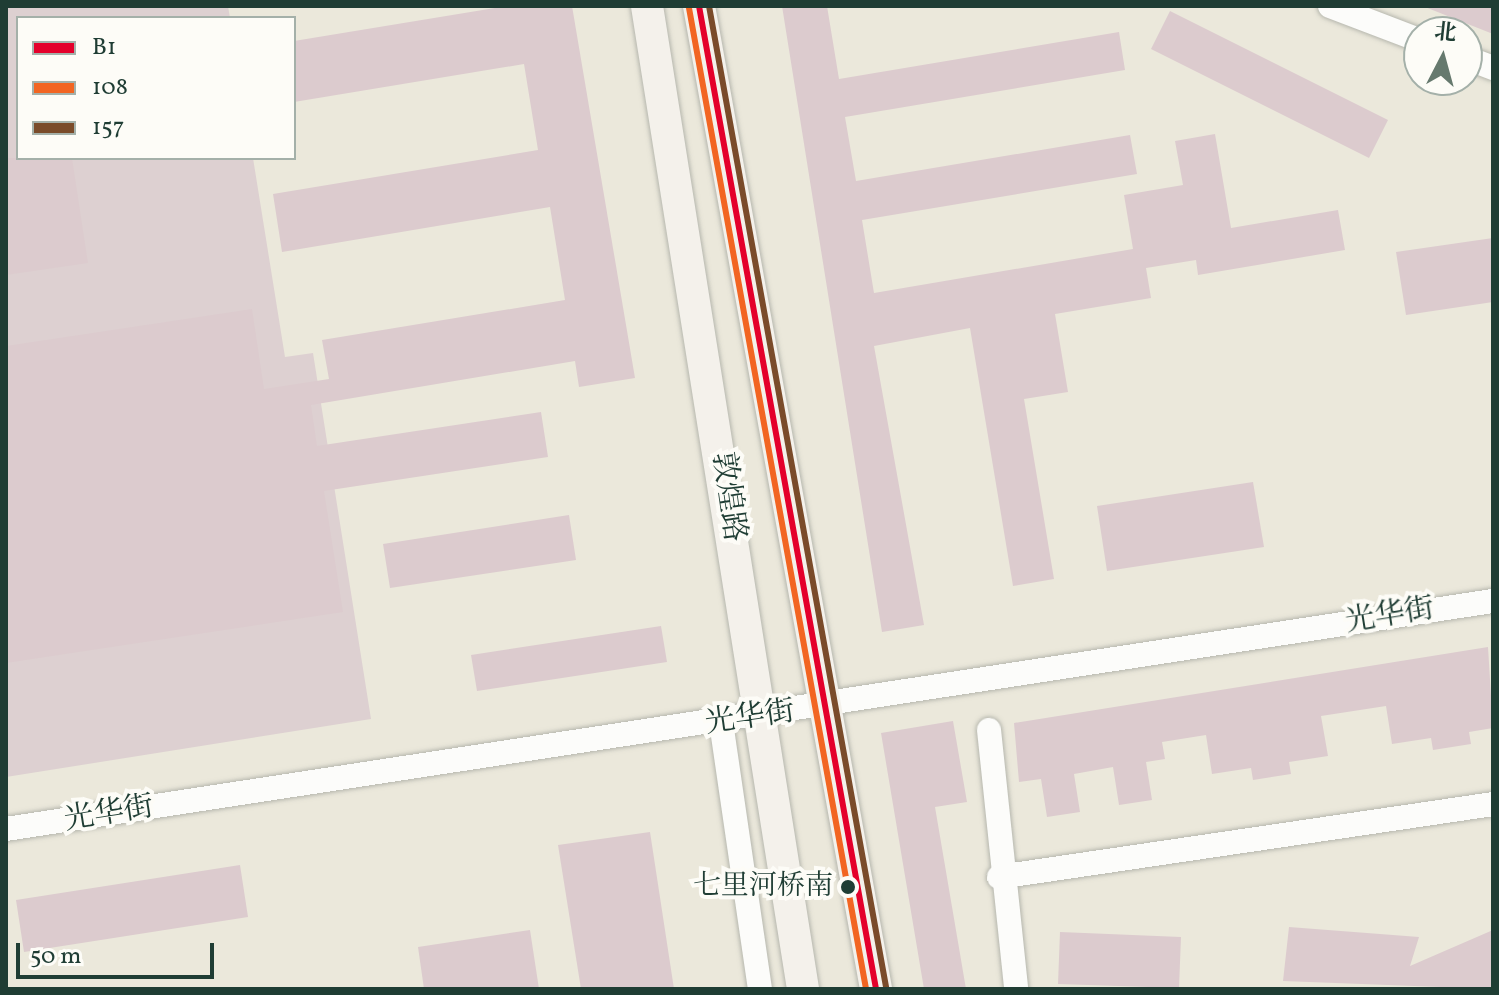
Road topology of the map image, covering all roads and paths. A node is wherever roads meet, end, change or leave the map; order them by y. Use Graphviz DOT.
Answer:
graph roads {
  1 [pos="647,6"];
  2 [pos="699,6"];
  3 [pos="1330,6"];
  4 [pos="1403,34"];
  5 [pos="1493,601"];
  6 [pos="830,706"];
  7 [pos="760,716"];
  8 [pos="721,722"];
  9 [pos="989,730"];
  10 [pos="1493,804"];
  11 [pos="6,829"];
  12 [pos="999,877"];
  13 [pos="760,989"];
  14 [pos="803,989"];
  15 [pos="876,989"];
  16 [pos="1016,989"];
  1 -- 7 [label="main road, 敦煌路"];
  2 -- 6 [label="main road, 敦煌路"];
  3 -- 4 [label="street"];
  5 -- 6 [label="street, 光华街"];
  6 -- 7 [label="street, 光华街"];
  6 -- 15 [label="main road, 敦煌路"];
  7 -- 8 [label="street, 光华街"];
  7 -- 14 [label="main road, 敦煌路"];
  8 -- 11 [label="street, 光华街"];
  8 -- 13 [label="street"];
  9 -- 12 [label="street"];
  10 -- 12 [label="street"];
  12 -- 16 [label="street"];
}
